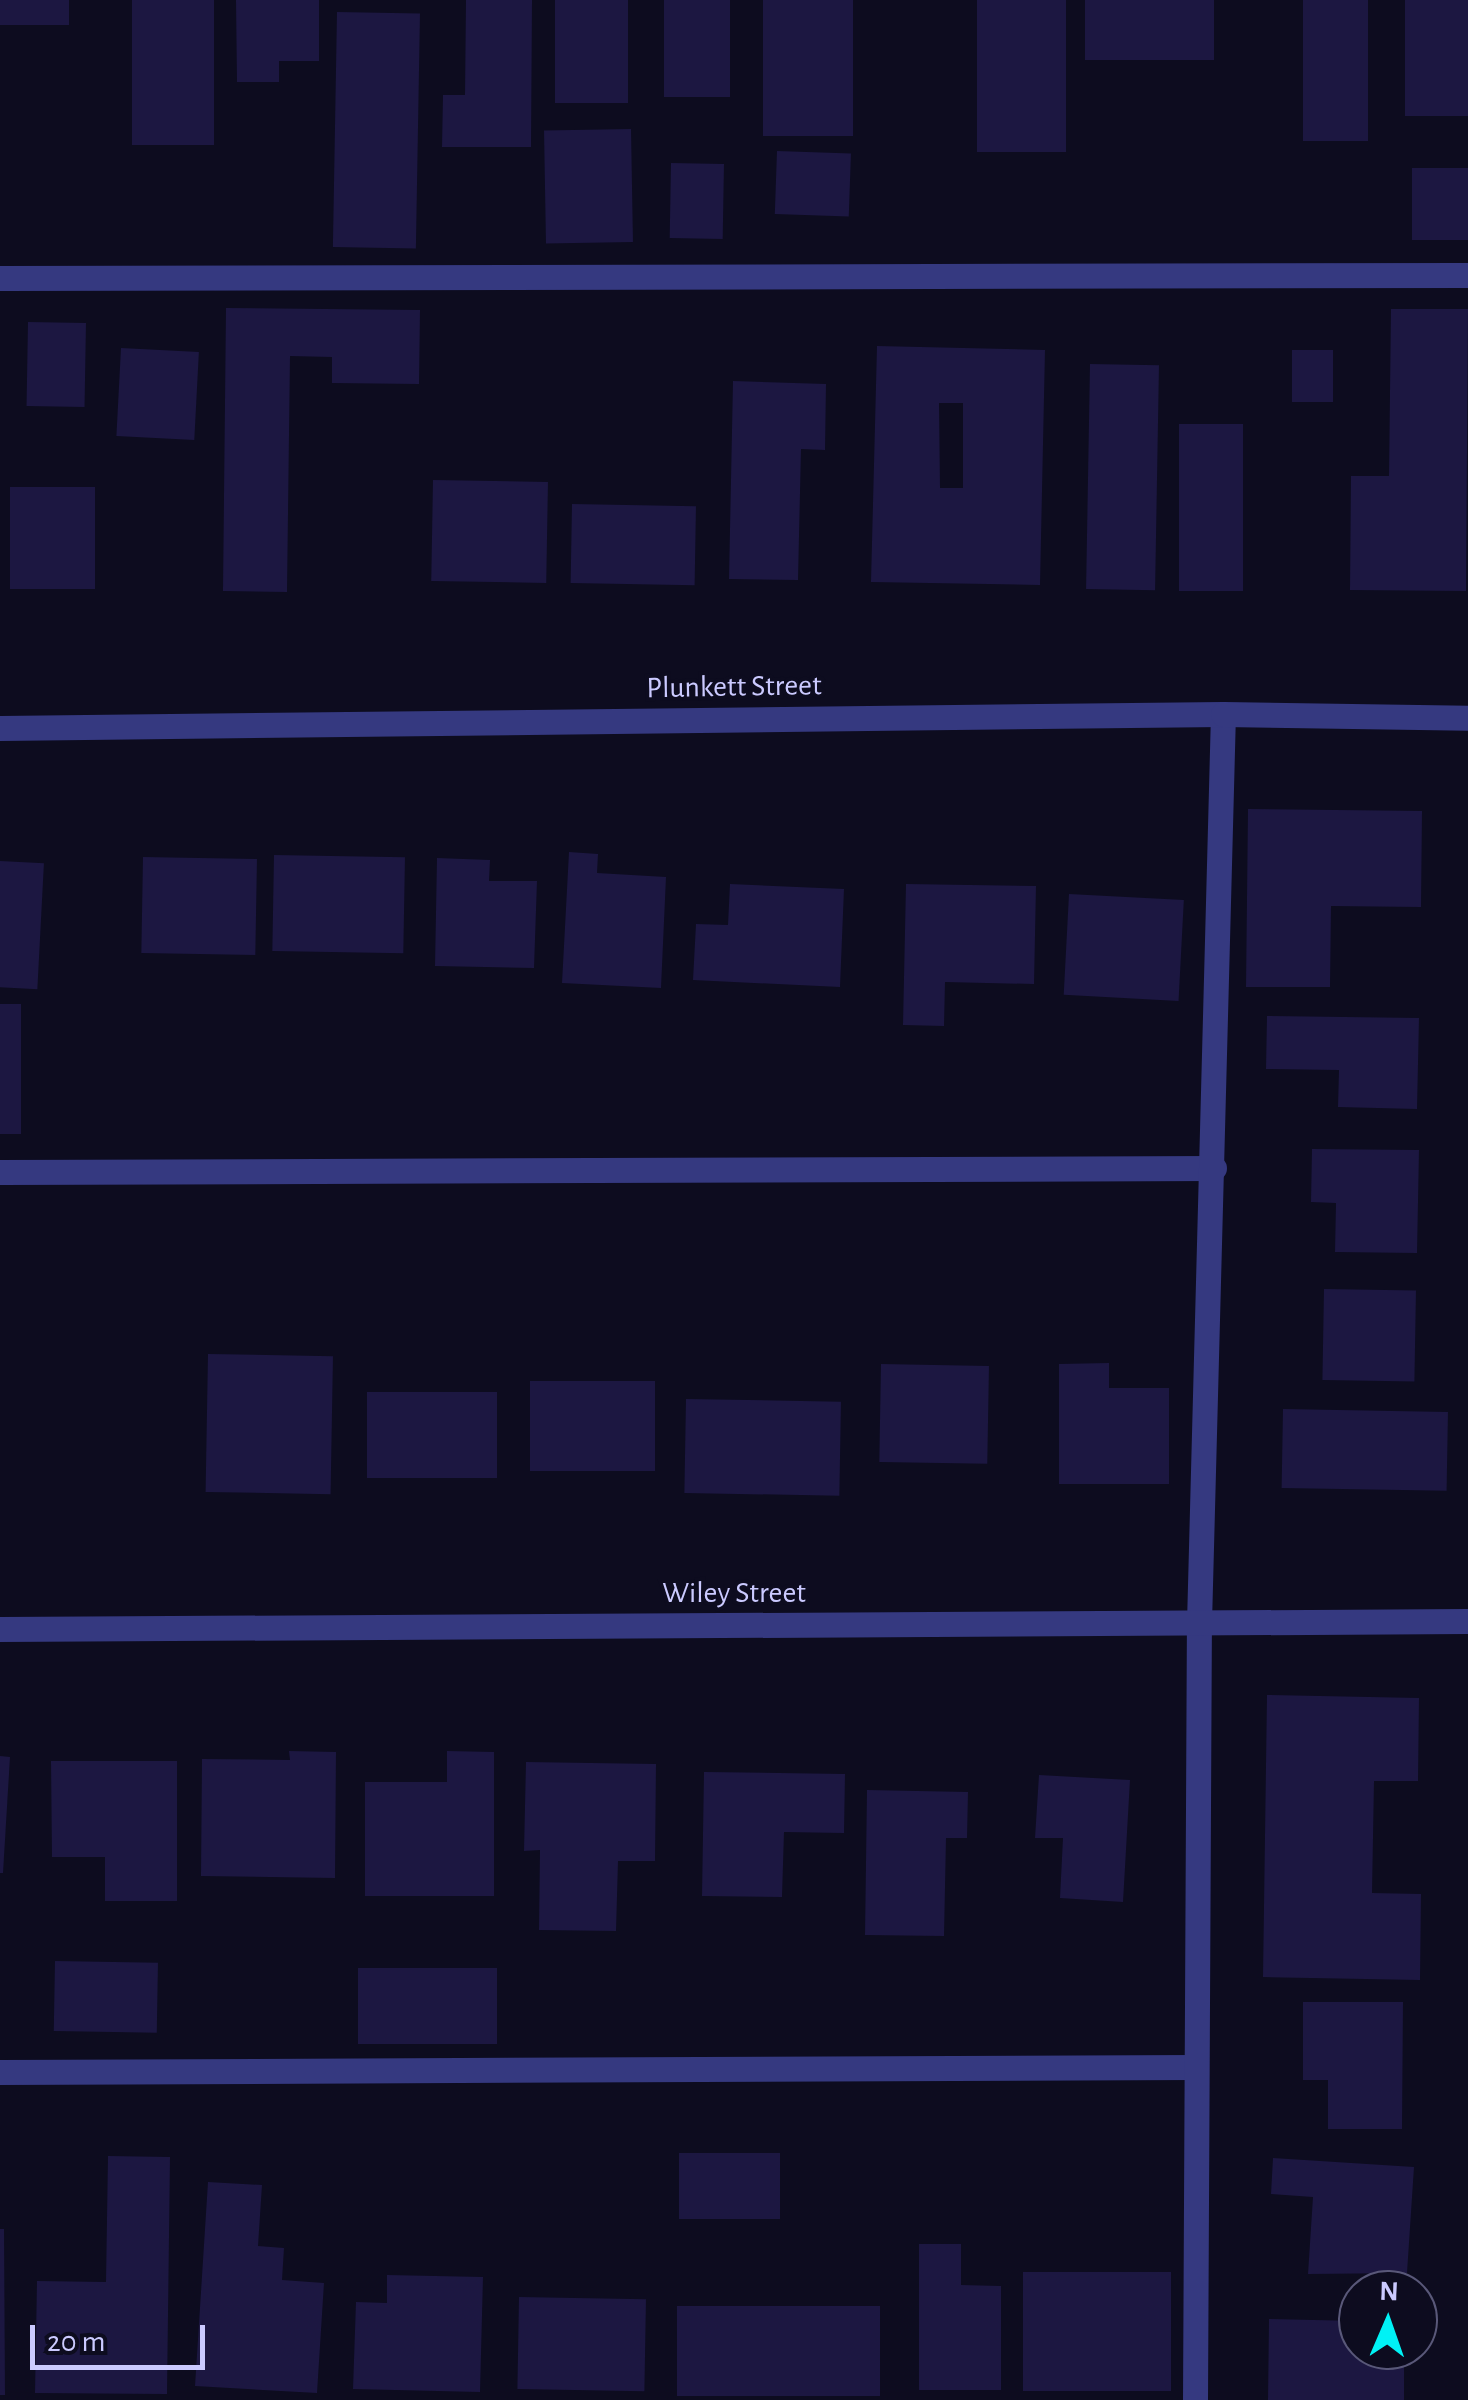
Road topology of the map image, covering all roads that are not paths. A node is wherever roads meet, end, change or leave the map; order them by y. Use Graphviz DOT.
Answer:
graph roads {
  1 [pos="1468,275"];
  2 [pos="0,278"];
  3 [pos="1224,714"];
  4 [pos="1468,718"];
  5 [pos="0,728"];
  6 [pos="1214,1168"];
  7 [pos="0,1172"];
  8 [pos="1468,1620"];
  9 [pos="1199,1623"];
  10 [pos="0,1629"];
  11 [pos="1194,2067"];
  12 [pos="0,2072"];
  13 [pos="1195,2400"];
  1 -- 2 [label="street"];
  3 -- 4 [label="street, Plunkett Street"];
  3 -- 5 [label="street, Plunkett Street"];
  3 -- 6 [label="street"];
  6 -- 7 [label="street"];
  6 -- 9 [label="street"];
  8 -- 9 [label="street, Wiley Street"];
  9 -- 10 [label="street, Wiley Street"];
  9 -- 11 [label="street"];
  11 -- 12 [label="street"];
  11 -- 13 [label="street"];
}
